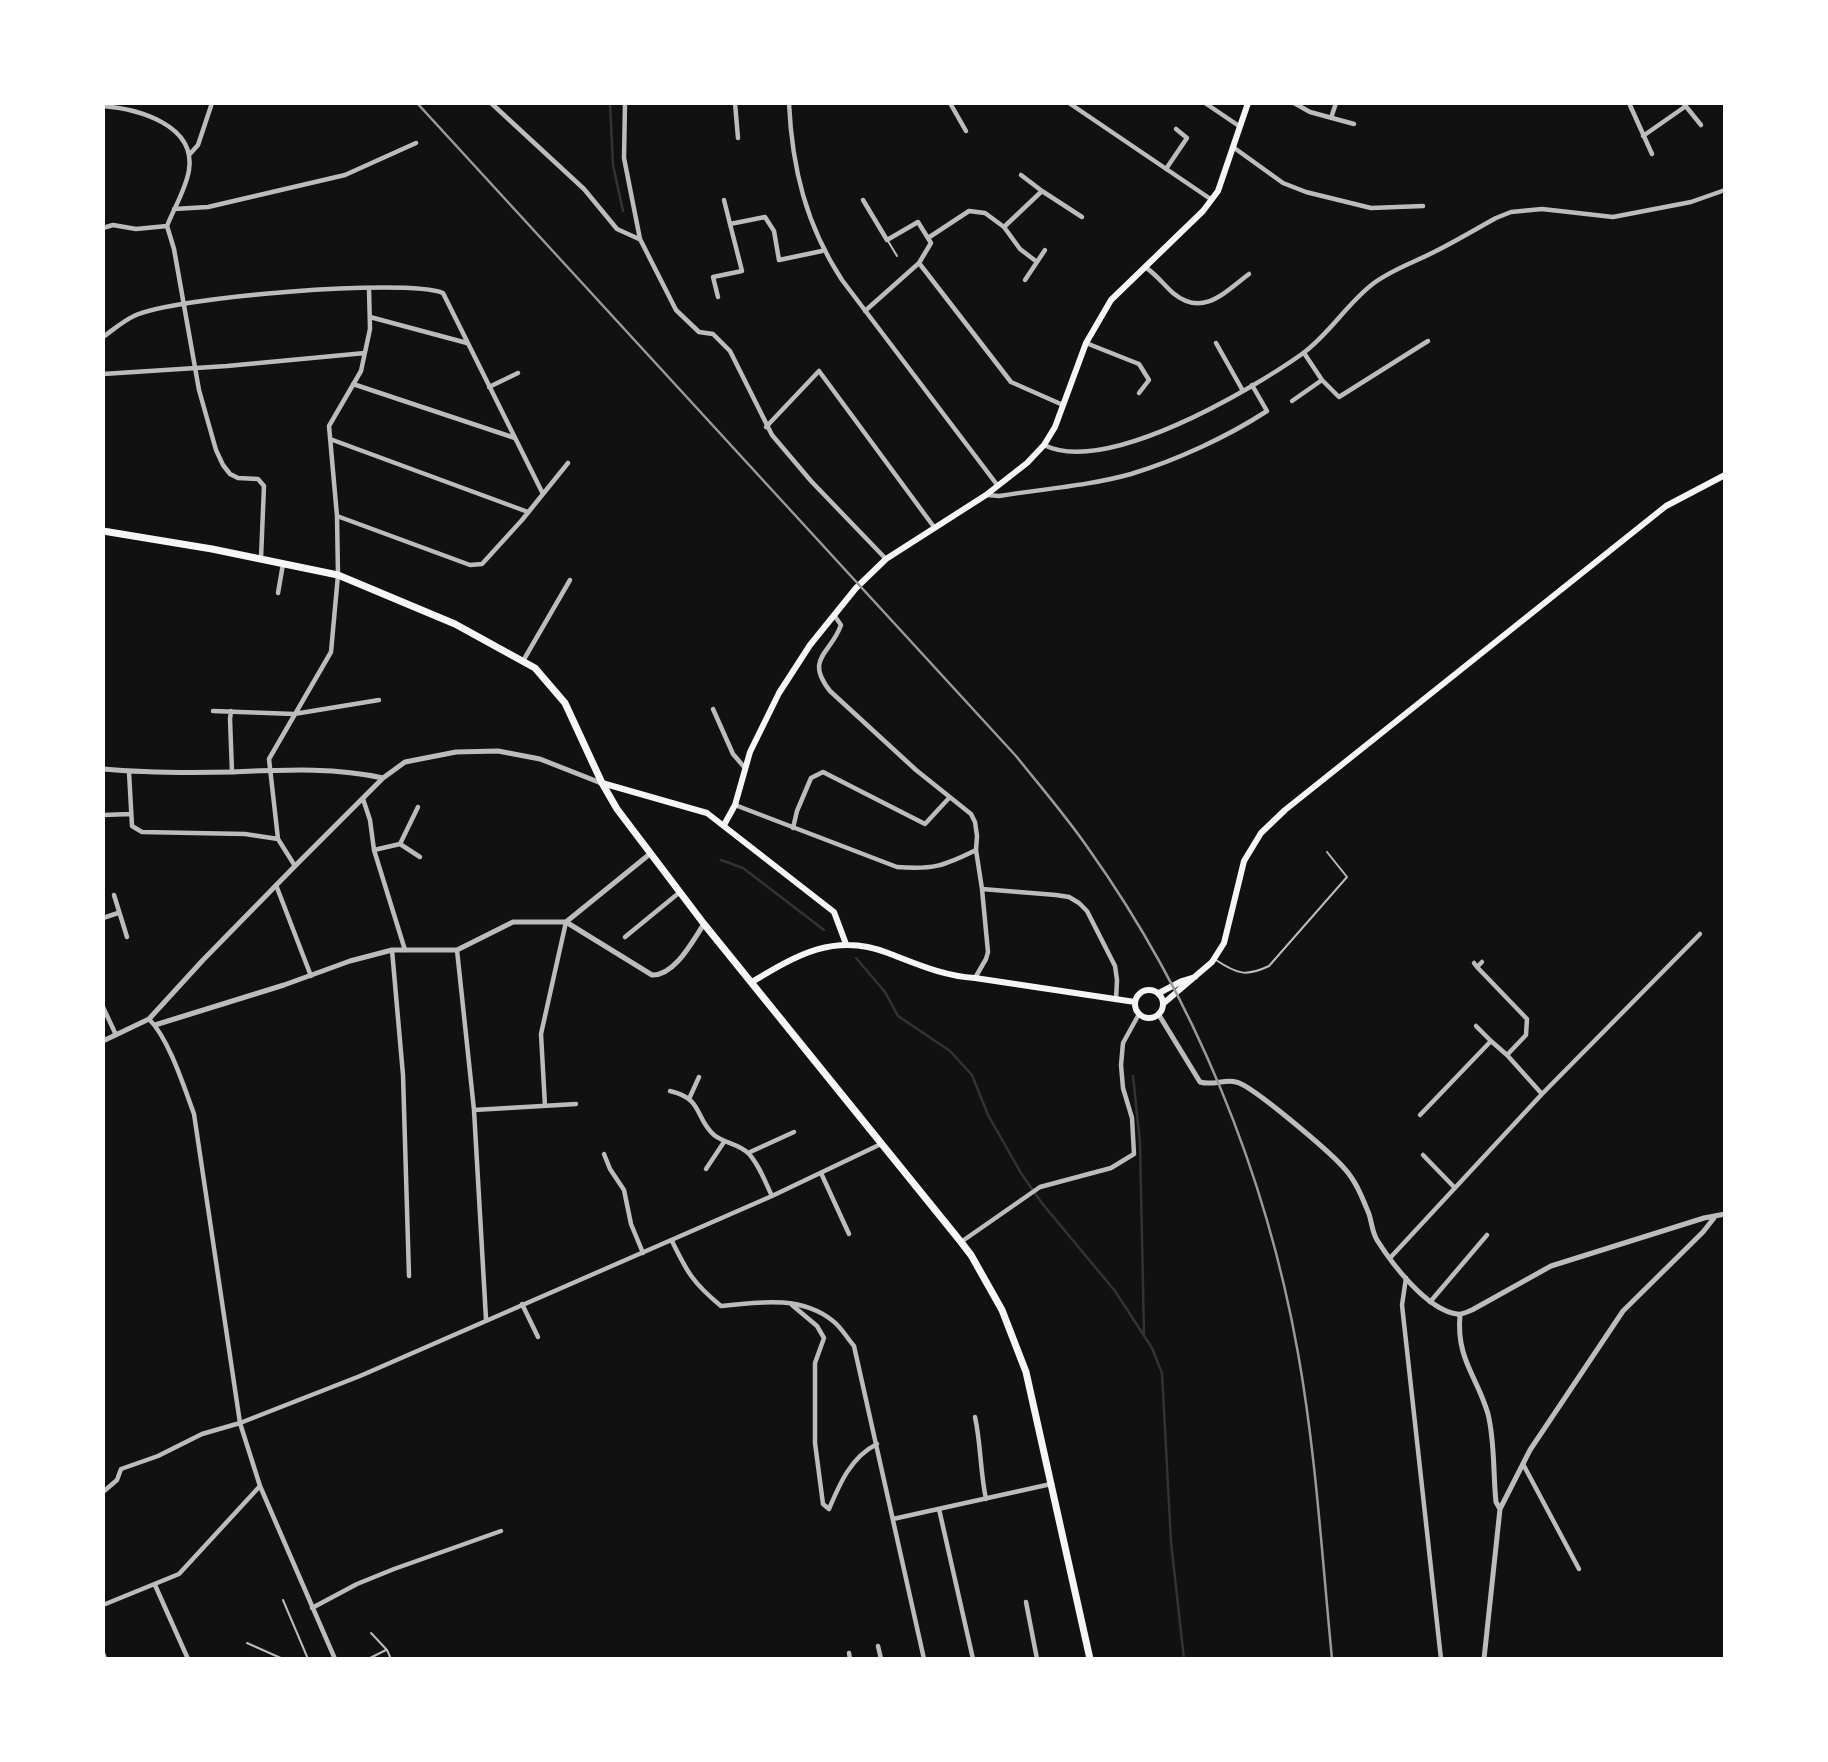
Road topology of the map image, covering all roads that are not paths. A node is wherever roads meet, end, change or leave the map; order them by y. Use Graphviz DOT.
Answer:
graph roads {
  1 [pos="212,103"];
  2 [pos="491,103"];
  3 [pos="625,103"];
  4 [pos="735,103"];
  5 [pos="789,103"];
  6 [pos="950,103"];
  7 [pos="1069,103"];
  8 [pos="1205,103"];
  9 [pos="1248,103"];
  10 [pos="1294,103"];
  11 [pos="1336,103"];
  12 [pos="1629,103"];
  13 [pos="1685,104"];
  14 [pos="103,106"];
  15 [pos="1331,118"];
  16 [pos="1354,124"];
  17 [pos="1701,125"];
  18 [pos="1239,126"];
  19 [pos="1176,129"];
  20 [pos="966,131"];
  21 [pos="1643,136"];
  22 [pos="738,138"];
  23 [pos="416,143"];
  24 [pos="1232,146"];
  25 [pos="1652,154"];
  26 [pos="189,155"];
  27 [pos="1166,169"];
  28 [pos="1021,175"];
  29 [pos="1725,190"];
  30 [pos="1042,191"];
  31 [pos="724,200"];
  32 [pos="863,200"];
  33 [pos="1212,200"];
  34 [pos="1423,206"];
  35 [pos="174,209"];
  36 [pos="1082,218"];
  37 [pos="730,224"];
  38 [pos="167,226"];
  39 [pos="1004,227"];
  40 [pos="103,228"];
  41 [pos="928,238"];
  42 [pos="640,239"];
  43 [pos="887,240"];
  44 [pos="1045,250"];
  45 [pos="822,251"];
  46 [pos="897,256"];
  47 [pos="1037,262"];
  48 [pos="919,263"];
  49 [pos="1144,267"];
  50 [pos="1249,274"];
  51 [pos="1025,280"];
  52 [pos="369,288"];
  53 [pos="718,297"];
  54 [pos="182,304"];
  55 [pos="865,310"];
  56 [pos="370,317"];
  57 [pos="103,337"];
  58 [pos="1428,341"];
  59 [pos="1086,343"];
  60 [pos="1216,343"];
  61 [pos="467,344"];
  62 [pos="365,353"];
  63 [pos="1304,353"];
  64 [pos="197,369"];
  65 [pos="518,373"];
  66 [pos="103,374"];
  67 [pos="1322,380"];
  68 [pos="353,384"];
  69 [pos="1252,386"];
  70 [pos="489,387"];
  71 [pos="1243,391"];
  72 [pos="1139,393"];
  73 [pos="1292,401"];
  74 [pos="1063,405"];
  75 [pos="766,427"];
  76 [pos="330,439"];
  77 [pos="516,439"];
  78 [pos="1044,445"];
  79 [pos="568,463"];
  80 [pos="1725,475"];
  81 [pos="998,486"];
  82 [pos="542,494"];
  83 [pos="986,495"];
  84 [pos="528,512"];
  85 [pos="337,516"];
  86 [pos="934,527"];
  87 [pos="103,531"];
  88 [pos="261,558"];
  89 [pos="886,559"];
  90 [pos="283,563"];
  91 [pos="338,575"];
  92 [pos="570,580"];
  93 [pos="278,593"];
  94 [pos="833,615"];
  95 [pos="523,661"];
  96 [pos="379,700"];
  97 [pos="713,709"];
  98 [pos="213,711"];
  99 [pos="231,711"];
  100 [pos="295,714"];
  101 [pos="745,768"];
  102 [pos="103,769"];
  103 [pos="269,770"];
  104 [pos="129,772"];
  105 [pos="232,772"];
  106 [pos="383,778"];
  107 [pos="601,783"];
  108 [pos="949,798"];
  109 [pos="363,799"];
  110 [pos="735,805"];
  111 [pos="418,807"];
  112 [pos="131,814"];
  113 [pos="103,816"];
  114 [pos="724,825"];
  115 [pos="793,828"];
  116 [pos="278,839"];
  117 [pos="400,844"];
  118 [pos="374,850"];
  119 [pos="975,850"];
  120 [pos="1327,852"];
  121 [pos="651,853"];
  122 [pos="420,857"];
  123 [pos="295,866"];
  124 [pos="276,885"];
  125 [pos="982,889"];
  126 [pos="680,892"];
  127 [pos="114,895"];
  128 [pos="118,913"];
  129 [pos="103,918"];
  130 [pos="566,922"];
  131 [pos="705,924"];
  132 [pos="1700,934"];
  133 [pos="127,937"];
  134 [pos="625,937"];
  135 [pos="846,944"];
  136 [pos="392,950"];
  137 [pos="457,950"];
  138 [pos="405,951"];
  139 [pos="1214,958"];
  140 [pos="1482,961"];
  141 [pos="311,976"];
  142 [pos="1198,976"];
  143 [pos="975,978"];
  144 [pos="752,982"];
  145 [pos="1159,993"];
  146 [pos="1116,1000"];
  147 [pos="1135,1002"];
  148 [pos="1164,1003"];
  149 [pos="103,1007"];
  150 [pos="1139,1014"];
  151 [pos="1159,1015"];
  152 [pos="149,1019"];
  153 [pos="155,1025"];
  154 [pos="1476,1026"];
  155 [pos="116,1036"];
  156 [pos="103,1041"];
  157 [pos="1491,1041"];
  158 [pos="1507,1055"];
  159 [pos="699,1077"];
  160 [pos="670,1091"];
  161 [pos="1542,1094"];
  162 [pos="689,1099"];
  163 [pos="576,1104"];
  164 [pos="545,1106"];
  165 [pos="474,1110"];
  166 [pos="1420,1115"];
  167 [pos="794,1132"];
  168 [pos="724,1142"];
  169 [pos="881,1144"];
  170 [pos="748,1153"];
  171 [pos="604,1154"];
  172 [pos="1423,1155"];
  173 [pos="706,1169"];
  174 [pos="821,1173"];
  175 [pos="1455,1188"];
  176 [pos="772,1196"];
  177 [pos="1725,1214"];
  178 [pos="1714,1218"];
  179 [pos="849,1234"];
  180 [pos="1487,1235"];
  181 [pos="671,1241"];
  182 [pos="961,1242"];
  183 [pos="643,1253"];
  184 [pos="1390,1258"];
  185 [pos="409,1276"];
  186 [pos="1405,1278"];
  187 [pos="1430,1302"];
  188 [pos="522,1304"];
  189 [pos="792,1304"];
  190 [pos="1460,1315"];
  191 [pos="486,1319"];
  192 [pos="538,1337"];
  193 [pos="975,1417"];
  194 [pos="240,1423"];
  195 [pos="877,1444"];
  196 [pos="1523,1464"];
  197 [pos="1051,1484"];
  198 [pos="260,1486"];
  199 [pos="103,1492"];
  200 [pos="986,1499"];
  201 [pos="939,1509"];
  202 [pos="1500,1509"];
  203 [pos="893,1518"];
  204 [pos="501,1531"];
  205 [pos="1579,1569"];
  206 [pos="155,1585"];
  207 [pos="283,1600"];
  208 [pos="1026,1602"];
  209 [pos="103,1605"];
  210 [pos="312,1608"];
  211 [pos="371,1633"];
  212 [pos="247,1643"];
  213 [pos="878,1646"];
  214 [pos="387,1650"];
  215 [pos="103,1654"];
  216 [pos="105,1659"];
  217 [pos="188,1659"];
  218 [pos="283,1659"];
  219 [pos="308,1659"];
  220 [pos="335,1659"];
  221 [pos="368,1659"];
  222 [pos="391,1659"];
  223 [pos="881,1659"];
  224 [pos="925,1659"];
  225 [pos="973,1659"];
  226 [pos="1037,1659"];
  227 [pos="1090,1659"];
  228 [pos="1441,1659"];
  229 [pos="1485,1659"];
  1 -- 26 [label="street"];
  2 -- 42 [label="street"];
  3 -- 42 [label="street"];
  4 -- 22 [label="street"];
  5 -- 45 [label="street"];
  6 -- 20 [label="street"];
  7 -- 27 [label="street"];
  8 -- 18 [label="street"];
  9 -- 18 [label="main road"];
  10 -- 15 [label="street"];
  11 -- 15 [label="street"];
  12 -- 21 [label="street"];
  13 -- 17 [label="street"];
  13 -- 21 [label="street"];
  14 -- 26 [label="street"];
  15 -- 16 [label="street"];
  18 -- 24 [label="main road"];
  19 -- 27 [label="street"];
  21 -- 25 [label="street"];
  23 -- 35 [label="street"];
  24 -- 33 [label="main road"];
  24 -- 34 [label="street"];
  26 -- 35 [label="street"];
  27 -- 33 [label="street"];
  28 -- 30 [label="street"];
  29 -- 63 [label="street"];
  30 -- 36 [label="street"];
  30 -- 39 [label="street"];
  31 -- 37 [label="street"];
  32 -- 43 [label="street"];
  33 -- 49 [label="main road"];
  35 -- 38 [label="street"];
  37 -- 45 [label="street"];
  37 -- 53 [label="street"];
  38 -- 40 [label="street"];
  38 -- 54 [label="street"];
  39 -- 41 [label="street"];
  39 -- 47 [label="street"];
  41 -- 43 [label="street"];
  41 -- 48 [label="street"];
  42 -- 75 [label="street"];
  43 -- 46 [label="lane"];
  44 -- 47 [label="street"];
  45 -- 55 [label="street"];
  47 -- 51 [label="street"];
  48 -- 55 [label="street"];
  48 -- 74 [label="street"];
  49 -- 50 [label="street"];
  49 -- 59 [label="main road"];
  52 -- 54 [label="street"];
  52 -- 56 [label="street"];
  52 -- 61 [label="street"];
  54 -- 57 [label="street"];
  54 -- 64 [label="street"];
  55 -- 81 [label="street"];
  56 -- 61 [label="street"];
  56 -- 62 [label="street"];
  58 -- 67 [label="street"];
  59 -- 72 [label="street"];
  59 -- 74 [label="main road"];
  60 -- 71 [label="street"];
  61 -- 70 [label="street"];
  62 -- 64 [label="street"];
  62 -- 68 [label="street"];
  63 -- 67 [label="street"];
  63 -- 69 [label="street"];
  64 -- 66 [label="street"];
  64 -- 88 [label="street"];
  65 -- 70 [label="street"];
  67 -- 73 [label="street"];
  68 -- 76 [label="street"];
  68 -- 77 [label="street"];
  69 -- 71 [label="street"];
  69 -- 83 [label="street"];
  70 -- 77 [label="street"];
  71 -- 78 [label="street"];
  74 -- 78 [label="main road"];
  75 -- 86 [label="street"];
  75 -- 89 [label="street"];
  76 -- 84 [label="street"];
  76 -- 85 [label="street"];
  77 -- 82 [label="street"];
  78 -- 81 [label="main road"];
  79 -- 82 [label="street"];
  80 -- 139 [label="main road"];
  81 -- 83 [label="main road"];
  82 -- 84 [label="street"];
  83 -- 86 [label="main road"];
  84 -- 85 [label="street"];
  85 -- 91 [label="street"];
  86 -- 89 [label="main road"];
  87 -- 88 [label="main road"];
  88 -- 90 [label="main road"];
  89 -- 94 [label="main road"];
  90 -- 91 [label="main road"];
  90 -- 93 [label="street"];
  91 -- 95 [label="main road"];
  91 -- 100 [label="street"];
  92 -- 95 [label="street"];
  94 -- 101 [label="main road"];
  94 -- 108 [label="street"];
  95 -- 107 [label="main road"];
  96 -- 100 [label="street"];
  97 -- 101 [label="street"];
  98 -- 99 [label="street"];
  99 -- 100 [label="street"];
  99 -- 105 [label="street"];
  100 -- 103 [label="street"];
  101 -- 110 [label="main road"];
  102 -- 104 [label="street"];
  103 -- 105 [label="street"];
  103 -- 106 [label="street"];
  103 -- 116 [label="street"];
  104 -- 105 [label="street"];
  104 -- 112 [label="street"];
  106 -- 107 [label="street"];
  106 -- 109 [label="street"];
  107 -- 114 [label="main road"];
  107 -- 121 [label="main road"];
  108 -- 115 [label="street"];
  108 -- 119 [label="street"];
  109 -- 118 [label="street"];
  109 -- 123 [label="street"];
  110 -- 114 [label="main road"];
  110 -- 115 [label="street"];
  111 -- 117 [label="street"];
  112 -- 113 [label="street"];
  112 -- 116 [label="street"];
  114 -- 135 [label="main road"];
  115 -- 119 [label="street"];
  116 -- 123 [label="street"];
  117 -- 118 [label="street"];
  117 -- 122 [label="street"];
  118 -- 138 [label="street"];
  119 -- 125 [label="street"];
  120 -- 139 [label="lane"];
  121 -- 126 [label="main road"];
  121 -- 130 [label="street"];
  123 -- 124 [label="street"];
  124 -- 141 [label="street"];
  124 -- 152 [label="street"];
  125 -- 143 [label="street"];
  125 -- 146 [label="street"];
  126 -- 131 [label="main road"];
  126 -- 134 [label="street"];
  127 -- 128 [label="street"];
  128 -- 129 [label="street"];
  128 -- 133 [label="street"];
  130 -- 131 [label="street"];
  130 -- 137 [label="street"];
  130 -- 164 [label="street"];
  131 -- 144 [label="main road"];
  132 -- 161 [label="street"];
  135 -- 143 [label="main road"];
  135 -- 144 [label="main road"];
  136 -- 138 [label="street"];
  136 -- 141 [label="street"];
  136 -- 185 [label="street"];
  137 -- 138 [label="street"];
  137 -- 165 [label="street"];
  139 -- 142 [label="main road"];
  140 -- 158 [label="street"];
  141 -- 153 [label="street"];
  142 -- 145 [label="main road"];
  142 -- 148 [label="main road"];
  143 -- 146 [label="main road"];
  144 -- 169 [label="main road"];
  145 -- 147 [label="main road"];
  145 -- 148 [label="main road"];
  146 -- 147 [label="main road"];
  147 -- 150 [label="main road"];
  148 -- 151 [label="main road"];
  149 -- 155 [label="street"];
  150 -- 151 [label="main road"];
  150 -- 182 [label="street"];
  151 -- 184 [label="street"];
  152 -- 153 [label="street"];
  152 -- 155 [label="street"];
  153 -- 194 [label="street"];
  154 -- 157 [label="street"];
  155 -- 156 [label="street"];
  157 -- 158 [label="street"];
  157 -- 166 [label="street"];
  158 -- 161 [label="street"];
  159 -- 162 [label="street"];
  160 -- 162 [label="street"];
  161 -- 175 [label="street"];
  162 -- 168 [label="street"];
  163 -- 164 [label="street"];
  164 -- 165 [label="street"];
  165 -- 191 [label="street"];
  167 -- 170 [label="street"];
  168 -- 170 [label="street"];
  168 -- 173 [label="street"];
  169 -- 174 [label="street"];
  169 -- 182 [label="main road"];
  170 -- 176 [label="street"];
  171 -- 183 [label="street"];
  172 -- 175 [label="street"];
  174 -- 176 [label="street"];
  174 -- 179 [label="street"];
  175 -- 184 [label="street"];
  176 -- 181 [label="street"];
  177 -- 178 [label="street"];
  178 -- 190 [label="street"];
  178 -- 196 [label="street"];
  180 -- 187 [label="street"];
  181 -- 183 [label="street"];
  181 -- 189 [label="street"];
  182 -- 197 [label="main road"];
  183 -- 188 [label="street"];
  184 -- 186 [label="street"];
  186 -- 187 [label="street"];
  186 -- 228 [label="street"];
  187 -- 190 [label="street"];
  188 -- 191 [label="street"];
  188 -- 192 [label="street"];
  189 -- 195 [label="street"];
  189 -- 195 [label="street"];
  190 -- 202 [label="street"];
  191 -- 194 [label="street"];
  193 -- 200 [label="street"];
  194 -- 198 [label="street"];
  194 -- 199 [label="street"];
  195 -- 203 [label="street"];
  196 -- 202 [label="street"];
  196 -- 205 [label="street"];
  197 -- 200 [label="street"];
  197 -- 227 [label="main road"];
  198 -- 206 [label="street"];
  198 -- 210 [label="street"];
  200 -- 201 [label="street"];
  201 -- 203 [label="street"];
  201 -- 225 [label="street"];
  202 -- 229 [label="street"];
  203 -- 224 [label="street"];
  204 -- 210 [label="street"];
  206 -- 209 [label="street"];
  206 -- 217 [label="street"];
  207 -- 219 [label="lane"];
  208 -- 226 [label="street"];
  210 -- 220 [label="street"];
  211 -- 214 [label="lane"];
  212 -- 218 [label="lane"];
  213 -- 223 [label="street"];
  214 -- 221 [label="lane"];
  214 -- 222 [label="lane"];
  215 -- 216 [label="street"];
}
